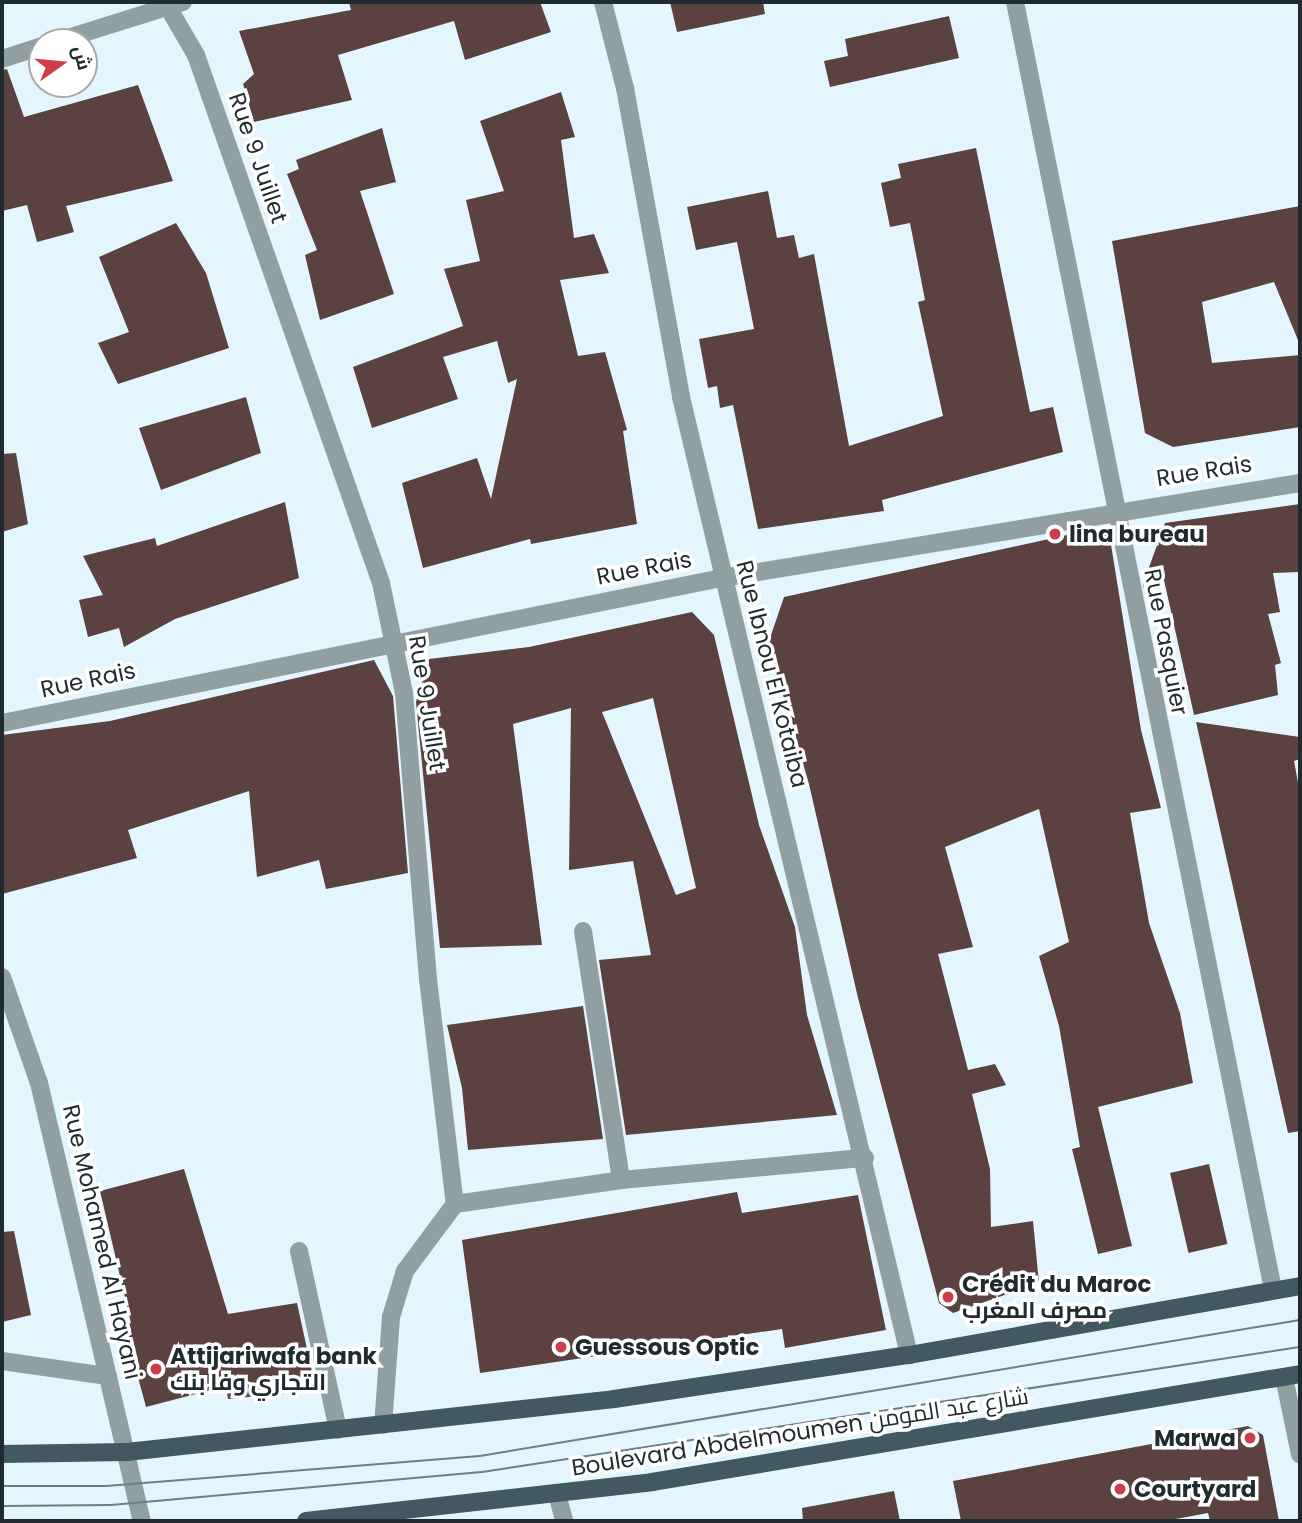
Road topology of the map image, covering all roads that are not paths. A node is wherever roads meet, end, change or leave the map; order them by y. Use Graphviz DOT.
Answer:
graph roads {
  1 [pos="603,2"];
  2 [pos="1015,2"];
  3 [pos="172,3"];
  4 [pos="97,28"];
  5 [pos="28,51"];
  6 [pos="2,59"];
  7 [pos="1300,483"];
  8 [pos="1115,510"];
  9 [pos="722,578"];
  10 [pos="394,640"];
  11 [pos="2,723"];
  12 [pos="583,931"];
  13 [pos="2,977"];
  14 [pos="865,1158"];
  15 [pos="621,1180"];
  16 [pos="455,1204"];
  17 [pos="299,1251"];
  18 [pos="1300,1286"];
  19 [pos="1273,1290"];
  20 [pos="909,1355"];
  21 [pos="2,1362"];
  22 [pos="1292,1375"];
  23 [pos="108,1376"];
  24 [pos="383,1425"];
  25 [pos="338,1430"];
  26 [pos="127,1452"];
  27 [pos="2,1454"];
  28 [pos="1300,1454"];
  29 [pos="557,1494"];
  30 [pos="142,1521"];
  31 [pos="306,1521"];
  32 [pos="564,1521"];
  1 -- 9 [label="street, Rue Ibnou El Kotaiba"];
  2 -- 8 [label="street, Rue Pasquier"];
  3 -- 4 [label="street"];
  3 -- 10 [label="street, Rue 9 Juillet"];
  5 -- 6 [label="street"];
  7 -- 8 [label="street, Rue Rais"];
  8 -- 9 [label="street, Rue Rais"];
  8 -- 19 [label="street, Rue Pasquier"];
  9 -- 10 [label="street, Rue Rais"];
  9 -- 14 [label="street, Rue Ibnou El Kotaiba"];
  10 -- 11 [label="street, Rue Rais"];
  10 -- 16 [label="street, Rue 9 Juillet"];
  12 -- 15 [label="street"];
  13 -- 23 [label="street, Rue Mohamed Al Hayani"];
  14 -- 15 [label="street"];
  14 -- 20 [label="street, Rue Ibnou El Kotaiba"];
  15 -- 16 [label="street"];
  16 -- 24 [label="street"];
  17 -- 25 [label="street"];
  18 -- 19 [label="main road"];
  19 -- 20 [label="main road"];
  20 -- 24 [label="main road"];
  21 -- 23 [label="street"];
  22 -- 28 [label="street"];
  22 -- 29 [label="main road, Boulevard Abdelmoumen شارع عبد المومن"];
  23 -- 26 [label="street, Rue Mohamed Al Hayani"];
  24 -- 25 [label="main road"];
  25 -- 26 [label="main road"];
  26 -- 27 [label="main road"];
  26 -- 30 [label="street, Rue Mohamed Al Hayani"];
  29 -- 31 [label="main road, Boulevard Abdelmoumen شارع عبد المومن"];
  29 -- 32 [label="street"];
}
